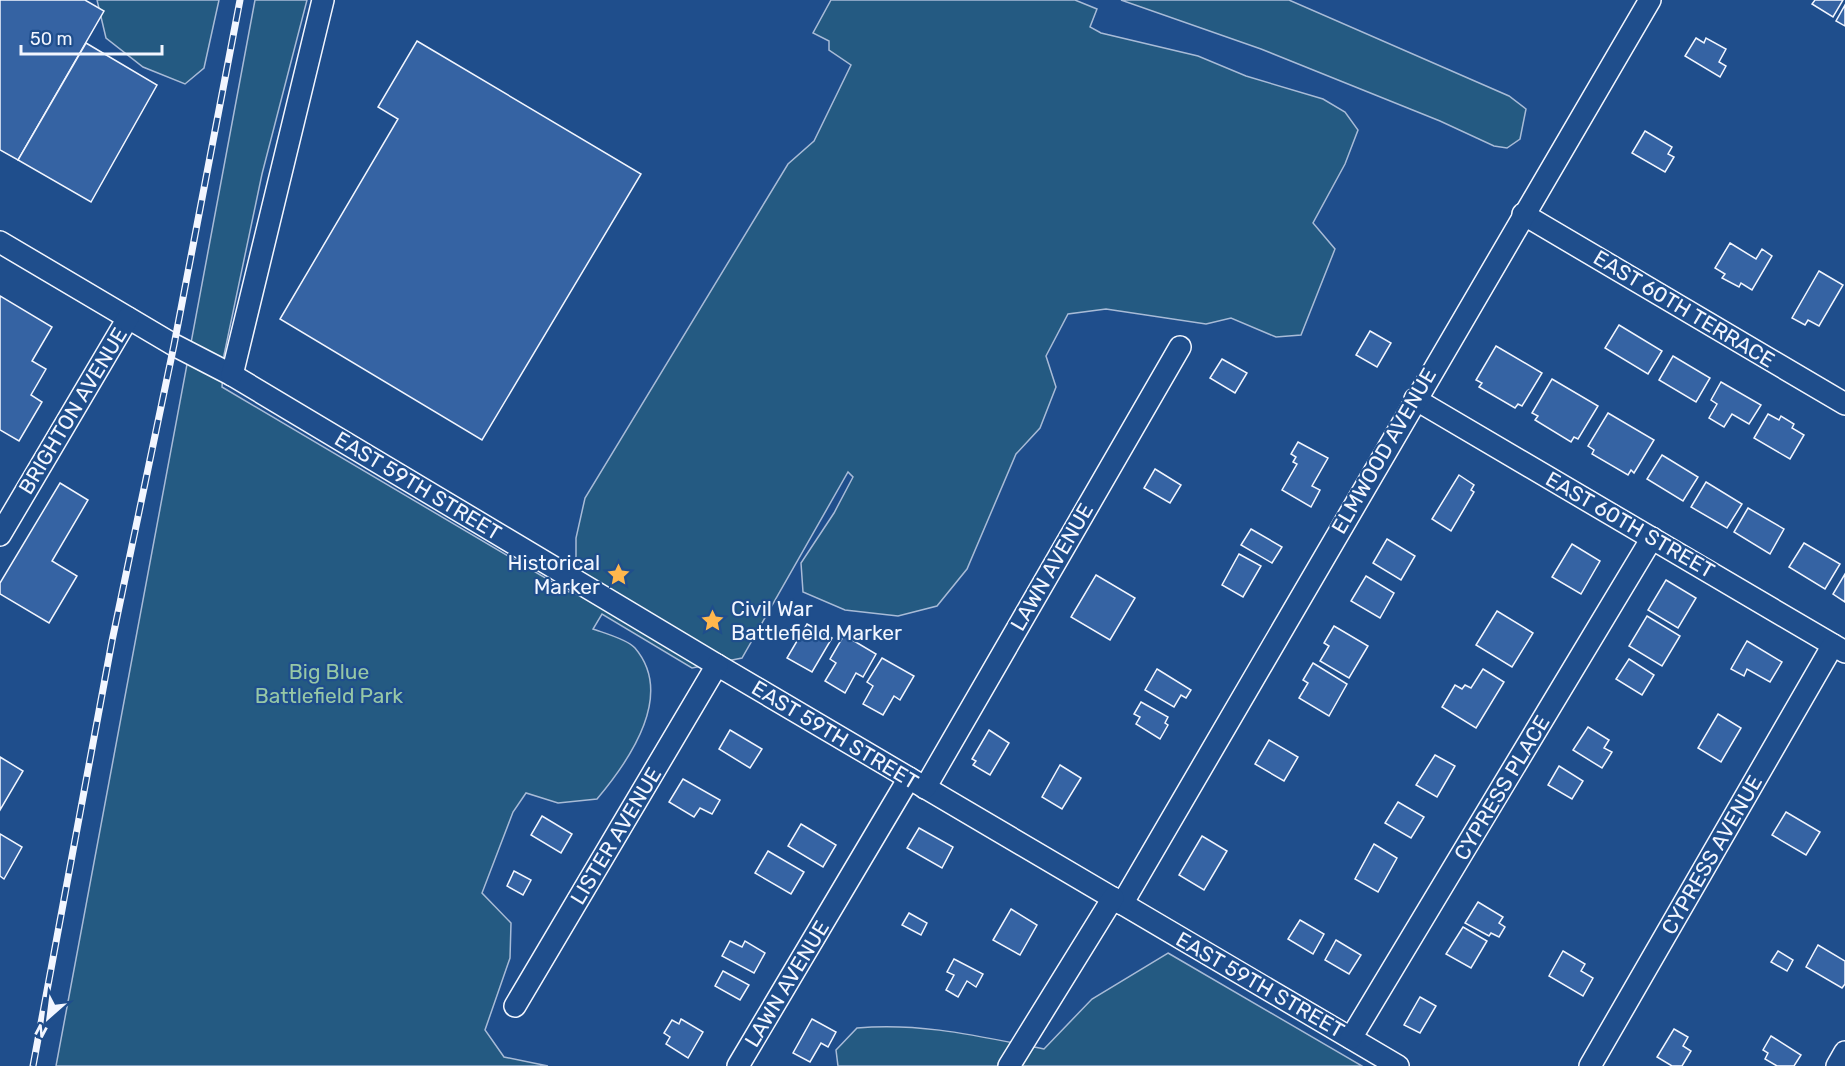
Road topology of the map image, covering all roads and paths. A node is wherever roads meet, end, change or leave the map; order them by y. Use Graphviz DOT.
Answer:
graph roads {
  1 [pos="323,0"];
  2 [pos="1650,0"];
  3 [pos="1523,214"];
  4 [pos="0,243"];
  5 [pos="128,318"];
  6 [pos="1180,347"];
  7 [pos="232,375"];
  8 [pos="1415,399"];
  9 [pos="1845,404"];
  10 [pos="0,535"];
  11 [pos="1652,538"];
  12 [pos="1839,648"];
  13 [pos="717,665"];
  14 [pos="917,783"];
  15 [pos="1117,901"];
  16 [pos="515,1006"];
  17 [pos="1351,1038"];
  18 [pos="1845,1052"];
  19 [pos="738,1066"];
  20 [pos="1009,1066"];
  21 [pos="1398,1066"];
  22 [pos="1590,1066"];
  23 [pos="1837,1066"];
  1 -- 7 [label="street"];
  2 -- 3 [label="street, ELMWOOD AVENUE"];
  3 -- 8 [label="street, ELMWOOD AVENUE"];
  3 -- 9 [label="street, EAST 60TH TERRACE"];
  4 -- 5 [label="street, EAST 59TH STREET"];
  5 -- 7 [label="street, EAST 59TH STREET"];
  5 -- 10 [label="street, BRIGHTON AVENUE"];
  6 -- 14 [label="street, LAWN AVENUE"];
  7 -- 13 [label="street, EAST 59TH STREET"];
  8 -- 11 [label="street, EAST 60TH STREET"];
  8 -- 15 [label="street, ELMWOOD AVENUE"];
  11 -- 12 [label="street, EAST 60TH STREET"];
  11 -- 17 [label="street, CYPRESS PLACE"];
  12 -- 22 [label="street, CYPRESS AVENUE"];
  13 -- 14 [label="street, EAST 59TH STREET"];
  13 -- 16 [label="street, LISTER AVENUE"];
  14 -- 15 [label="street, EAST 59TH STREET"];
  14 -- 19 [label="street, LAWN AVENUE"];
  15 -- 17 [label="street, EAST 59TH STREET"];
  15 -- 20 [label="street, ELMWOOD AVENUE"];
  17 -- 21 [label="street, EAST 59TH STREET"];
  18 -- 23 [label="street"];
}
